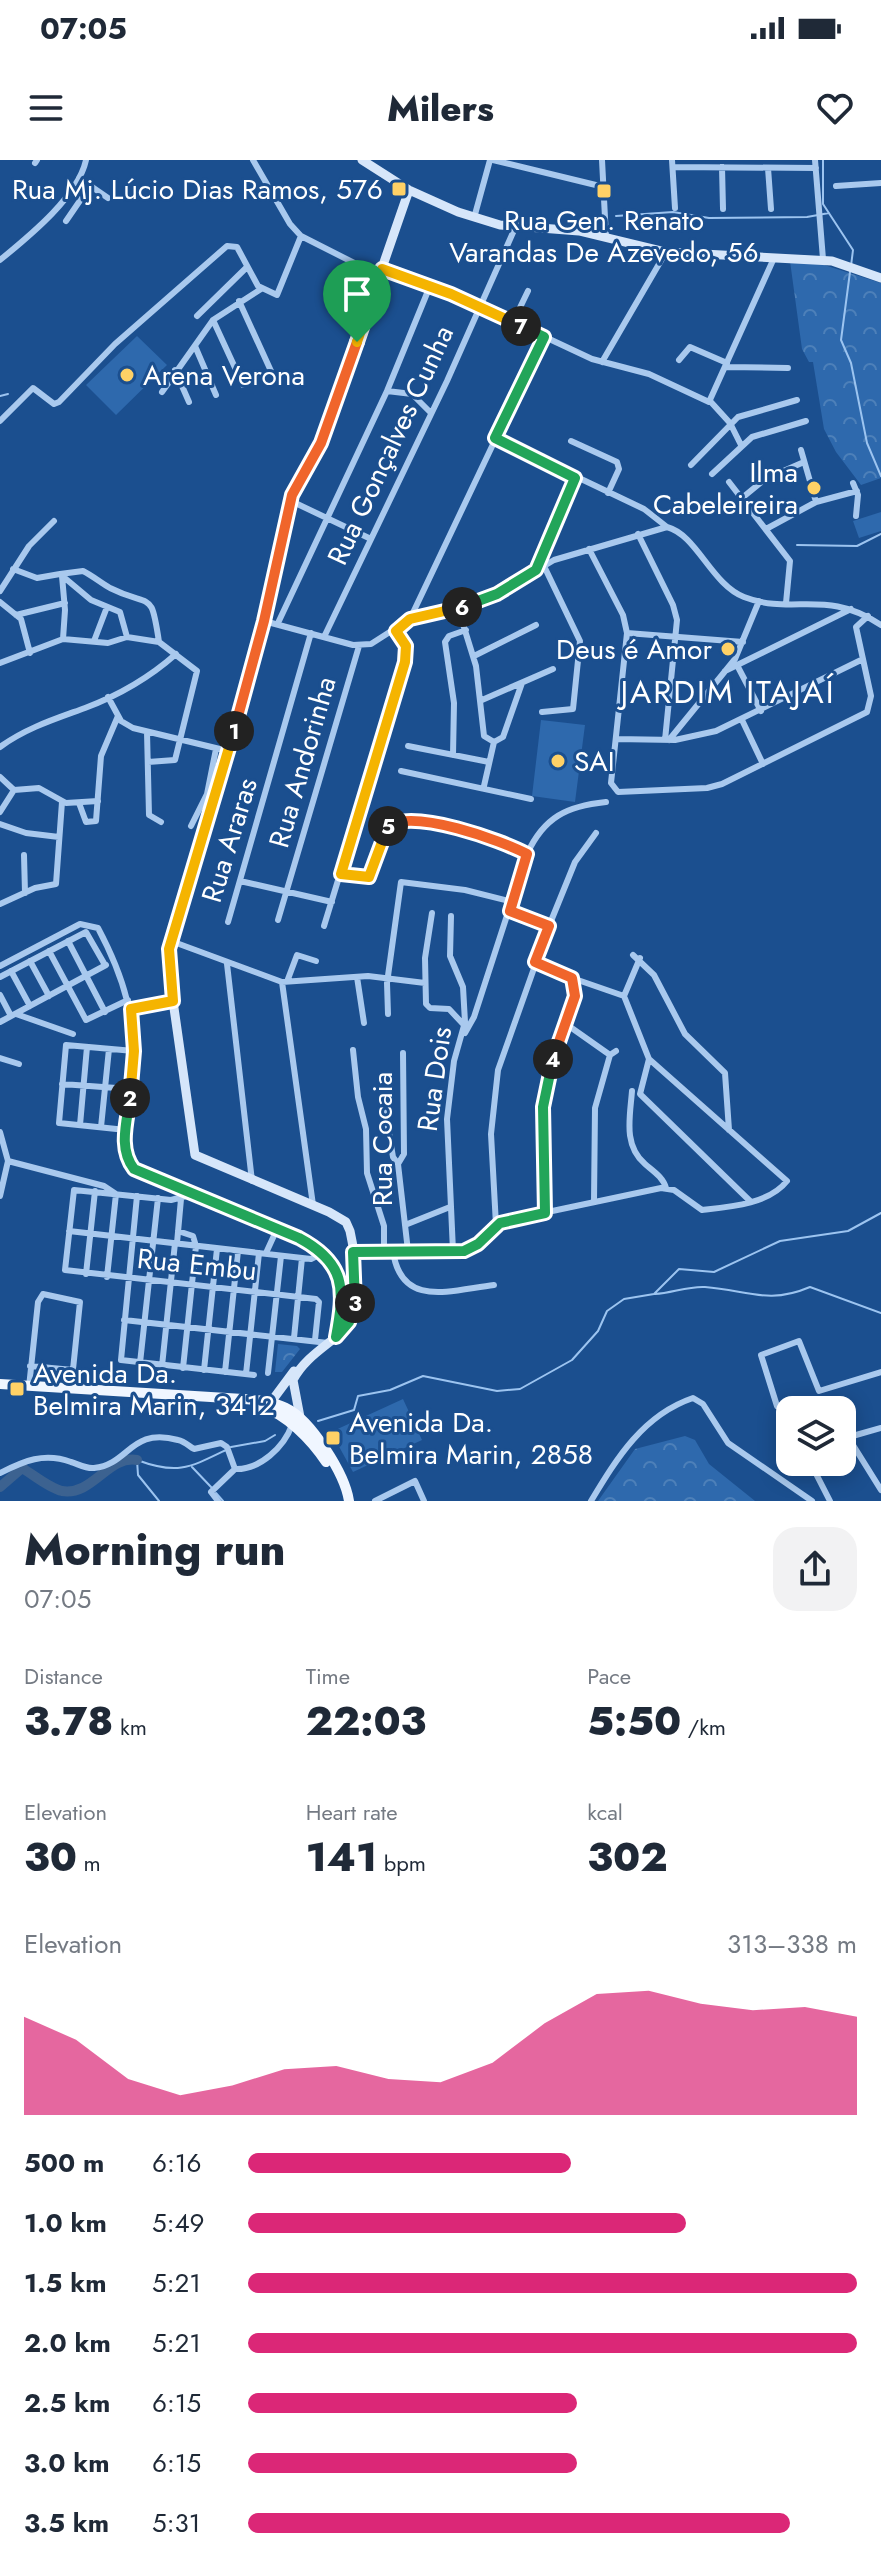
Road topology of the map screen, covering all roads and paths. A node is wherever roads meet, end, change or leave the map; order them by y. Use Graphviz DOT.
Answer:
graph roads {
  1 [pos="86,160"];
  2 [pos="253,160"];
  3 [pos="362,160"];
  4 [pos="491,160"];
  5 [pos="536,160"];
  6 [pos="602,160"];
  7 [pos="673,164"];
  8 [pos="816,164"];
  9 [pos="722,167"];
  10 [pos="768,168"];
  11 [pos="534,171"];
  12 [pos="79,178"];
  13 [pos="881,183"];
  14 [pos="90,186"];
  15 [pos="836,186"];
  16 [pos="604,187"];
  17 [pos="409,190"];
  18 [pos="108,198"];
  19 [pos="675,208"];
  20 [pos="723,209"];
  21 [pos="771,209"];
  22 [pos="474,218"];
  23 [pos="66,221"];
  24 [pos="515,228"];
  25 [pos="301,236"];
  26 [pos="606,237"];
  27 [pos="666,252"];
  28 [pos="774,256"];
  29 [pos="823,259"];
  30 [pos="0,260"];
  31 [pos="247,267"];
  32 [pos="381,273"];
  33 [pos="881,278"];
  34 [pos="430,286"];
  35 [pos="261,289"];
  36 [pos="528,291"];
  37 [pos="239,301"];
  38 [pos="479,306"];
  39 [pos="197,316"];
  40 [pos="213,320"];
  41 [pos="513,322"];
  42 [pos="544,337"];
  43 [pos="195,346"];
  44 [pos="679,360"];
  45 [pos="602,362"];
  46 [pos="726,365"];
  47 [pos="788,368"];
  48 [pos="175,370"];
  49 [pos="271,371"];
  50 [pos="243,385"];
  51 [pos="387,391"];
  52 [pos="162,392"];
  53 [pos="216,395"];
  54 [pos="797,400"];
  55 [pos="710,401"];
  56 [pos="189,402"];
  57 [pos="431,413"];
  58 [pos="0,421"];
  59 [pos="806,421"];
  60 [pos="730,423"];
  61 [pos="495,438"];
  62 [pos="571,441"];
  63 [pos="741,445"];
  64 [pos="801,450"];
  65 [pos="804,462"];
  66 [pos="691,465"];
  67 [pos="712,474"];
  68 [pos="575,478"];
  69 [pos="729,482"];
  70 [pos="853,483"];
  71 [pos="857,491"];
  72 [pos="608,493"];
  73 [pos="742,498"];
  74 [pos="290,501"];
  75 [pos="816,502"];
  76 [pos="856,516"];
  77 [pos="328,518"];
  78 [pos="54,521"];
  79 [pos="667,527"];
  80 [pos="766,529"];
  81 [pos="638,534"];
  82 [pos="371,539"];
  83 [pos="545,545"];
  84 [pos="589,549"];
  85 [pos="554,560"];
  86 [pos="544,566"];
  87 [pos="13,569"];
  88 [pos="536,570"];
  89 [pos="61,575"];
  90 [pos="0,591"];
  91 [pos="759,601"];
  92 [pos="0,602"];
  93 [pos="65,603"];
  94 [pos="786,603"];
  95 [pos="107,607"];
  96 [pos="458,608"];
  97 [pos="852,609"];
  98 [pos="16,615"];
  99 [pos="868,616"];
  100 [pos="410,619"];
  101 [pos="264,621"];
  102 [pos="278,623"];
  103 [pos="536,625"];
  104 [pos="881,625"];
  105 [pos="466,630"];
  106 [pos="396,631"];
  107 [pos="311,633"];
  108 [pos="627,633"];
  109 [pos="676,636"];
  110 [pos="127,637"];
  111 [pos="324,637"];
  112 [pos="63,639"];
  113 [pos="94,641"];
  114 [pos="159,642"];
  115 [pos="743,642"];
  116 [pos="359,646"];
  117 [pos="30,653"];
  118 [pos="176,654"];
  119 [pos="474,656"];
  120 [pos="863,659"];
  121 [pos="0,663"];
  122 [pos="738,667"];
  123 [pos="553,669"];
  124 [pos="725,671"];
  125 [pos="523,682"];
  126 [pos="108,697"];
  127 [pos="482,700"];
  128 [pos="761,711"];
  129 [pos="542,712"];
  130 [pos="118,716"];
  131 [pos="742,720"];
  132 [pos="147,732"];
  133 [pos="616,739"];
  134 [pos="181,740"];
  135 [pos="667,740"];
  136 [pos="494,742"];
  137 [pos="408,746"];
  138 [pos="0,747"];
  139 [pos="216,749"];
  140 [pos="228,751"];
  141 [pos="453,755"];
  142 [pos="148,762"];
  143 [pos="489,762"];
  144 [pos="763,764"];
  145 [pos="401,771"];
  146 [pos="0,777"];
  147 [pos="484,786"];
  148 [pos="14,790"];
  149 [pos="531,799"];
  150 [pos="98,801"];
  151 [pos="62,802"];
  152 [pos="606,802"];
  153 [pos="79,803"];
  154 [pos="0,812"];
  155 [pos="161,822"];
  156 [pos="0,824"];
  157 [pos="191,826"];
  158 [pos="596,833"];
  159 [pos="59,837"];
  160 [pos="527,854"];
  161 [pos="24,855"];
  162 [pos="341,874"];
  163 [pos="240,881"];
  164 [pos="286,890"];
  165 [pos="25,893"];
  166 [pos="332,902"];
  167 [pos="513,902"];
  168 [pos="0,904"];
  169 [pos="510,911"];
  170 [pos="432,913"];
  171 [pos="451,916"];
  172 [pos="278,920"];
  173 [pos="228,922"];
  174 [pos="324,926"];
  175 [pos="549,926"];
  176 [pos="68,941"];
  177 [pos="171,941"];
  178 [pos="49,951"];
  179 [pos="30,961"];
  180 [pos="316,961"];
  181 [pos="535,962"];
  182 [pos="109,964"];
  183 [pos="227,964"];
  184 [pos="0,966"];
  185 [pos="11,971"];
  186 [pos="86,976"];
  187 [pos="0,977"];
  188 [pos="357,977"];
  189 [pos="572,978"];
  190 [pos="388,979"];
  191 [pos="285,980"];
  192 [pos="425,983"];
  193 [pos="67,986"];
  194 [pos="0,995"];
  195 [pos="49,996"];
  196 [pos="624,996"];
  197 [pos="128,1000"];
  198 [pos="173,1001"];
  199 [pos="30,1006"];
  200 [pos="131,1009"];
  201 [pos="105,1012"];
  202 [pos="388,1014"];
  203 [pos="13,1015"];
  204 [pos="0,1022"];
  205 [pos="364,1023"];
  206 [pos="566,1024"];
  207 [pos="464,1025"];
  208 [pos="73,1034"];
  209 [pos="463,1036"];
  210 [pos="87,1047"];
  211 [pos="109,1049"];
  212 [pos="353,1050"];
  213 [pos="134,1051"];
  214 [pos="403,1053"];
  215 [pos="0,1058"];
  216 [pos="649,1059"];
  217 [pos="19,1064"];
  218 [pos="62,1084"];
  219 [pos="381,1085"];
  220 [pos="83,1086"];
  221 [pos="104,1088"];
  222 [pos="130,1089"];
  223 [pos="632,1091"];
  224 [pos="80,1125"];
  225 [pos="101,1127"];
  226 [pos="126,1130"];
  227 [pos="729,1130"];
  228 [pos="0,1132"];
  229 [pos="8,1161"];
  230 [pos="398,1164"];
  231 [pos="252,1181"];
  232 [pos="666,1188"];
  233 [pos="95,1191"];
  234 [pos="116,1194"];
  235 [pos="190,1195"];
  236 [pos="0,1196"];
  237 [pos="137,1196"];
  238 [pos="158,1198"];
  239 [pos="181,1199"];
  240 [pos="594,1201"];
  241 [pos="750,1201"];
  242 [pos="313,1205"];
  243 [pos="450,1207"];
  244 [pos="545,1213"];
  245 [pos="405,1225"];
  246 [pos="496,1225"];
  247 [pos="277,1229"];
  248 [pos="69,1231"];
  249 [pos="178,1231"];
  250 [pos="90,1234"];
  251 [pos="111,1236"];
  252 [pos="132,1238"];
  253 [pos="154,1240"];
  254 [pos="176,1243"];
  255 [pos="196,1246"];
  256 [pos="217,1249"];
  257 [pos="238,1251"];
  258 [pos="384,1251"];
  259 [pos="393,1251"];
  260 [pos="408,1251"];
  261 [pos="453,1251"];
  262 [pos="353,1252"];
  263 [pos="262,1253"];
  264 [pos="323,1253"];
  265 [pos="281,1256"];
  266 [pos="302,1258"];
  267 [pos="86,1274"];
  268 [pos="107,1277"];
  269 [pos="128,1279"];
  270 [pos="150,1281"];
  271 [pos="171,1284"];
  272 [pos="494,1285"];
  273 [pos="191,1286"];
  274 [pos="213,1288"];
  275 [pos="234,1290"];
  276 [pos="255,1293"];
  277 [pos="277,1295"];
  278 [pos="298,1297"];
  279 [pos="124,1320"];
  280 [pos="145,1322"];
  281 [pos="166,1324"];
  282 [pos="187,1327"];
  283 [pos="208,1329"];
  284 [pos="230,1331"];
  285 [pos="251,1333"];
  286 [pos="272,1335"];
  287 [pos="294,1338"];
  288 [pos="302,1339"];
  289 [pos="332,1340"];
  290 [pos="313,1351"];
  291 [pos="140,1363"];
  292 [pos="30,1366"];
  293 [pos="162,1366"];
  294 [pos="183,1368"];
  295 [pos="73,1370"];
  296 [pos="204,1370"];
  297 [pos="225,1372"];
  298 [pos="881,1372"];
  299 [pos="268,1373"];
  300 [pos="72,1379"];
  301 [pos="0,1384"];
  302 [pos="29,1387"];
  303 [pos="278,1390"];
  304 [pos="297,1397"];
  305 [pos="776,1403"];
  306 [pos="274,1409"];
  307 [pos="297,1420"];
  308 [pos="881,1428"];
  309 [pos="856,1435"];
  310 [pos="856,1454"];
  311 [pos="235,1469"];
  312 [pos="0,1473"];
  313 [pos="817,1476"];
  314 [pos="881,1490"];
  315 [pos="218,1501"];
  316 [pos="343,1501"];
  317 [pos="349,1501"];
  318 [pos="375,1501"];
  319 [pos="424,1501"];
  320 [pos="591,1501"];
  321 [pos="812,1501"];
  322 [pos="830,1501"];
  1 -- 12 [label="street"];
  2 -- 25 [label="street"];
  3 -- 17 [label="street"];
  4 -- 11 [label="street"];
  4 -- 22 [label="street"];
  5 -- 11 [label="street"];
  6 -- 16 [label="street"];
  7 -- 9 [label="street"];
  7 -- 19 [label="street"];
  8 -- 10 [label="street"];
  8 -- 29 [label="street"];
  9 -- 10 [label="street"];
  9 -- 20 [label="street"];
  10 -- 21 [label="street"];
  11 -- 16 [label="street"];
  12 -- 14 [label="street"];
  12 -- 30 [label="street"];
  13 -- 15 [label="street"];
  14 -- 18 [label="street"];
  14 -- 23 [label="street"];
  16 -- 26 [label="street"];
  17 -- 22 [label="street"];
  17 -- 32 [label="street"];
  22 -- 24 [label="street"];
  24 -- 26 [label="street"];
  24 -- 38 [label="street, Rua Gonçalves Cunha"];
  25 -- 32 [label="street"];
  25 -- 35 [label="street"];
  26 -- 27 [label="street"];
  27 -- 28 [label="street"];
  27 -- 45 [label="street"];
  28 -- 29 [label="street"];
  28 -- 46 [label="street"];
  29 -- 33 [label="street"];
  31 -- 35 [label="street"];
  31 -- 39 [label="street"];
  31 -- 58 [label="street"];
  32 -- 34 [label="street"];
  32 -- 74 [label="street"];
  34 -- 38 [label="street"];
  34 -- 51 [label="street"];
  35 -- 37 [label="street"];
  36 -- 41 [label="street"];
  37 -- 40 [label="street"];
  37 -- 49 [label="street"];
  38 -- 41 [label="street"];
  38 -- 57 [label="street, Rua Gonçalves Cunha"];
  40 -- 43 [label="street"];
  40 -- 50 [label="street"];
  41 -- 42 [label="street"];
  42 -- 45 [label="street"];
  42 -- 61 [label="street"];
  43 -- 48 [label="street"];
  43 -- 53 [label="street"];
  44 -- 46 [label="street"];
  45 -- 55 [label="street"];
  46 -- 47 [label="street"];
  46 -- 55 [label="street"];
  48 -- 52 [label="street"];
  48 -- 56 [label="street"];
  51 -- 57 [label="street"];
  51 -- 77 [label="street"];
  54 -- 60 [label="street"];
  55 -- 60 [label="street"];
  57 -- 82 [label="street, Rua Gonçalves Cunha"];
  59 -- 63 [label="street"];
  60 -- 63 [label="street"];
  60 -- 66 [label="street"];
  61 -- 68 [label="street"];
  61 -- 100 [label="street"];
  62 -- 72 [label="street"];
  63 -- 67 [label="street"];
  64 -- 65 [label="street"];
  65 -- 73 [label="street"];
  65 -- 75 [label="street"];
  68 -- 72 [label="street"];
  68 -- 83 [label="street"];
  69 -- 73 [label="street"];
  70 -- 71 [label="street"];
  71 -- 75 [label="street"];
  71 -- 76 [label="street"];
  72 -- 79 [label="street"];
  73 -- 80 [label="street"];
  74 -- 77 [label="street"];
  74 -- 101 [label="street"];
  75 -- 80 [label="street"];
  77 -- 82 [label="street"];
  77 -- 102 [label="street"];
  78 -- 87 [label="street"];
  79 -- 81 [label="street"];
  79 -- 91 [label="street"];
  80 -- 94 [label="street"];
  81 -- 84 [label="street"];
  81 -- 109 [label="street"];
  82 -- 111 [label="street, Rua Gonçalves Cunha"];
  83 -- 85 [label="street"];
  83 -- 88 [label="street"];
  84 -- 85 [label="street"];
  84 -- 108 [label="street"];
  85 -- 86 [label="street"];
  86 -- 88 [label="street"];
  86 -- 129 [label="street"];
  87 -- 89 [label="street"];
  87 -- 90 [label="street"];
  88 -- 96 [label="street"];
  89 -- 93 [label="street"];
  89 -- 95 [label="street"];
  89 -- 114 [label="street"];
  91 -- 94 [label="street"];
  91 -- 115 [label="street"];
  92 -- 98 [label="street"];
  93 -- 98 [label="street"];
  93 -- 112 [label="street"];
  94 -- 97 [label="street"];
  95 -- 110 [label="street"];
  95 -- 113 [label="street"];
  96 -- 100 [label="street"];
  96 -- 105 [label="street"];
  97 -- 99 [label="street"];
  97 -- 122 [label="street"];
  98 -- 117 [label="street"];
  99 -- 104 [label="street"];
  99 -- 120 [label="street"];
  100 -- 106 [label="street"];
  101 -- 102 [label="street"];
  101 -- 140 [label="street"];
  102 -- 107 [label="street"];
  103 -- 119 [label="street"];
  105 -- 119 [label="street"];
  105 -- 141 [label="street"];
  106 -- 116 [label="street"];
  106 -- 162 [label="street"];
  107 -- 111 [label="street"];
  107 -- 163 [label="street, Rua Araras"];
  108 -- 109 [label="street"];
  108 -- 133 [label="street"];
  109 -- 115 [label="street"];
  109 -- 135 [label="street"];
  110 -- 113 [label="street"];
  110 -- 114 [label="street"];
  111 -- 116 [label="street"];
  112 -- 113 [label="street"];
  112 -- 117 [label="street"];
  114 -- 118 [label="street"];
  115 -- 124 [label="street"];
  116 -- 164 [label="street, Rua Andorinha"];
  117 -- 121 [label="street"];
  118 -- 126 [label="street"];
  118 -- 134 [label="street"];
  119 -- 127 [label="street"];
  120 -- 128 [label="street"];
  120 -- 144 [label="street"];
  122 -- 124 [label="street"];
  122 -- 128 [label="street"];
  123 -- 125 [label="street"];
  124 -- 135 [label="street"];
  125 -- 127 [label="street"];
  125 -- 136 [label="street"];
  126 -- 130 [label="street"];
  126 -- 138 [label="street"];
  127 -- 136 [label="street"];
  128 -- 131 [label="street"];
  130 -- 132 [label="street"];
  130 -- 150 [label="street"];
  131 -- 135 [label="street"];
  131 -- 144 [label="street"];
  132 -- 134 [label="street"];
  132 -- 142 [label="street"];
  133 -- 135 [label="street"];
  133 -- 144 [label="street"];
  134 -- 139 [label="street"];
  134 -- 142 [label="street"];
  136 -- 143 [label="street"];
  137 -- 141 [label="street"];
  139 -- 140 [label="street"];
  139 -- 157 [label="street"];
  140 -- 177 [label="street"];
  141 -- 143 [label="street"];
  142 -- 155 [label="street"];
  143 -- 147 [label="street"];
  145 -- 147 [label="street"];
  146 -- 148 [label="street"];
  147 -- 149 [label="street"];
  148 -- 151 [label="street"];
  148 -- 154 [label="street"];
  150 -- 153 [label="street"];
  150 -- 153 [label="street"];
  151 -- 153 [label="street"];
  151 -- 159 [label="street"];
  152 -- 160 [label="street"];
  156 -- 159 [label="street"];
  158 -- 175 [label="street"];
  159 -- 165 [label="street"];
  160 -- 162 [label="street"];
  160 -- 167 [label="street"];
  161 -- 165 [label="street"];
  162 -- 166 [label="street"];
  163 -- 164 [label="street"];
  163 -- 173 [label="street, Rua Araras"];
  164 -- 166 [label="street"];
  164 -- 172 [label="street, Rua Andorinha"];
  165 -- 168 [label="street"];
  166 -- 174 [label="street"];
  167 -- 169 [label="street"];
  167 -- 190 [label="street"];
  169 -- 175 [label="street"];
  169 -- 209 [label="street"];
  170 -- 192 [label="street"];
  171 -- 207 [label="street, Rua Dois"];
  175 -- 181 [label="street"];
  176 -- 178 [label="street"];
  176 -- 182 [label="street"];
  176 -- 186 [label="street"];
  177 -- 183 [label="street"];
  177 -- 198 [label="street"];
  178 -- 179 [label="street"];
  178 -- 193 [label="street"];
  179 -- 185 [label="street"];
  179 -- 195 [label="street"];
  180 -- 191 [label="street"];
  181 -- 189 [label="street"];
  181 -- 246 [label="street"];
  182 -- 184 [label="street"];
  182 -- 186 [label="street"];
  182 -- 197 [label="street"];
  183 -- 191 [label="street"];
  183 -- 231 [label="street"];
  185 -- 187 [label="street"];
  185 -- 199 [label="street"];
  186 -- 193 [label="street"];
  186 -- 201 [label="street"];
  188 -- 190 [label="street"];
  188 -- 191 [label="street"];
  188 -- 205 [label="street"];
  189 -- 196 [label="street"];
  189 -- 206 [label="street"];
  190 -- 192 [label="street"];
  190 -- 202 [label="street"];
  191 -- 242 [label="street"];
  192 -- 207 [label="street"];
  193 -- 195 [label="street"];
  193 -- 201 [label="street"];
  194 -- 203 [label="street"];
  195 -- 199 [label="street"];
  196 -- 216 [label="street"];
  196 -- 227 [label="street"];
  197 -- 200 [label="street"];
  197 -- 201 [label="street"];
  198 -- 200 [label="street"];
  198 -- 231 [label="street"];
  199 -- 203 [label="street"];
  200 -- 213 [label="street"];
  203 -- 204 [label="street"];
  203 -- 208 [label="street"];
  206 -- 240 [label="street"];
  206 -- 244 [label="street"];
  207 -- 209 [label="street, Rua Dois"];
  209 -- 243 [label="street, Rua Dois"];
  210 -- 211 [label="street"];
  210 -- 218 [label="street"];
  210 -- 220 [label="street"];
  211 -- 213 [label="street"];
  211 -- 221 [label="street"];
  212 -- 258 [label="street"];
  213 -- 222 [label="street"];
  214 -- 230 [label="street, Rua Cocaia"];
  215 -- 217 [label="street"];
  216 -- 227 [label="street"];
  216 -- 241 [label="street"];
  218 -- 220 [label="street"];
  218 -- 224 [label="street"];
  219 -- 230 [label="street"];
  220 -- 221 [label="street"];
  220 -- 224 [label="street"];
  221 -- 222 [label="street"];
  221 -- 225 [label="street"];
  222 -- 226 [label="street"];
  223 -- 232 [label="street"];
  224 -- 225 [label="street"];
  225 -- 226 [label="street"];
  226 -- 235 [label="street"];
  227 -- 241 [label="street"];
  228 -- 229 [label="street"];
  229 -- 234 [label="street"];
  229 -- 236 [label="street"];
  230 -- 245 [label="street, Rua Cocaia"];
  231 -- 242 [label="street"];
  232 -- 240 [label="street"];
  232 -- 241 [label="street"];
  233 -- 234 [label="street"];
  233 -- 248 [label="street"];
  233 -- 250 [label="street"];
  234 -- 237 [label="street"];
  234 -- 251 [label="street"];
  235 -- 239 [label="street"];
  235 -- 247 [label="street"];
  237 -- 238 [label="street"];
  237 -- 252 [label="street"];
  238 -- 239 [label="street"];
  238 -- 253 [label="street"];
  239 -- 249 [label="street"];
  240 -- 244 [label="street"];
  242 -- 262 [label="street"];
  243 -- 245 [label="street, Rua Cocaia"];
  243 -- 261 [label="street, Rua Dois"];
  244 -- 246 [label="street"];
  245 -- 260 [label="street, Rua Cocaia"];
  246 -- 261 [label="street"];
  247 -- 263 [label="street"];
  247 -- 264 [label="street"];
  248 -- 250 [label="street"];
  248 -- 267 [label="street, Rua Embu"];
  249 -- 254 [label="street"];
  249 -- 255 [label="street"];
  250 -- 251 [label="street"];
  250 -- 267 [label="street"];
  251 -- 252 [label="street"];
  251 -- 268 [label="street"];
  252 -- 253 [label="street"];
  252 -- 269 [label="street"];
  253 -- 254 [label="street"];
  253 -- 270 [label="street"];
  254 -- 255 [label="street"];
  254 -- 271 [label="street"];
  255 -- 256 [label="street"];
  255 -- 273 [label="street"];
  256 -- 257 [label="street"];
  256 -- 274 [label="street"];
  257 -- 263 [label="street"];
  257 -- 275 [label="street"];
  258 -- 259 [label="street"];
  258 -- 262 [label="street"];
  259 -- 260 [label="street"];
  259 -- 272 [label="street"];
  260 -- 261 [label="street"];
  262 -- 289 [label="street"];
  263 -- 265 [label="street"];
  263 -- 276 [label="street"];
  264 -- 266 [label="street"];
  264 -- 289 [label="street"];
  265 -- 266 [label="street"];
  265 -- 277 [label="street"];
  266 -- 278 [label="street"];
  267 -- 268 [label="street, Rua Embu"];
  268 -- 269 [label="street, Rua Embu"];
  269 -- 270 [label="street, Rua Embu"];
  269 -- 279 [label="street"];
  270 -- 271 [label="street, Rua Embu"];
  270 -- 280 [label="street"];
  271 -- 273 [label="street, Rua Embu"];
  271 -- 281 [label="street"];
  273 -- 274 [label="street, Rua Embu"];
  273 -- 282 [label="street"];
  274 -- 275 [label="street, Rua Embu"];
  274 -- 283 [label="street"];
  275 -- 276 [label="street, Rua Embu"];
  275 -- 284 [label="street"];
  276 -- 277 [label="street, Rua Embu"];
  276 -- 285 [label="street"];
  277 -- 278 [label="street, Rua Embu"];
  277 -- 286 [label="street"];
  278 -- 287 [label="street"];
  278 -- 290 [label="street, Rua Embu"];
  279 -- 280 [label="street"];
  279 -- 291 [label="street"];
  280 -- 281 [label="street"];
  280 -- 291 [label="street"];
  281 -- 282 [label="street"];
  281 -- 293 [label="street"];
  282 -- 283 [label="street"];
  282 -- 294 [label="street"];
  283 -- 284 [label="street"];
  283 -- 296 [label="street"];
  284 -- 285 [label="street"];
  284 -- 297 [label="street"];
  285 -- 286 [label="street"];
  285 -- 297 [label="street"];
  286 -- 287 [label="street"];
  286 -- 299 [label="street"];
  287 -- 288 [label="street"];
  288 -- 290 [label="street"];
  288 -- 290 [label="street"];
  289 -- 290 [label="street"];
  290 -- 303 [label="street"];
  290 -- 304 [label="street"];
  291 -- 293 [label="street"];
  292 -- 295 [label="street"];
  292 -- 295 [label="street"];
  292 -- 302 [label="street"];
  293 -- 294 [label="street"];
  294 -- 296 [label="street"];
  295 -- 300 [label="street"];
  296 -- 297 [label="street"];
  298 -- 305 [label="street"];
  301 -- 302 [label="main road"];
  302 -- 306 [label="main road"];
  303 -- 304 [label="street"];
  303 -- 306 [label="street"];
  304 -- 307 [label="street"];
  306 -- 307 [label="main road"];
  306 -- 307 [label="main road"];
  307 -- 311 [label="street"];
  307 -- 316 [label="main road"];
  307 -- 317 [label="main road"];
  308 -- 309 [label="street"];
  310 -- 314 [label="street"];
  311 -- 312 [label="street"];
  311 -- 315 [label="street"];
  313 -- 322 [label="street"];
  318 -- 319 [label="street"];
  320 -- 321 [label="street"];
}
